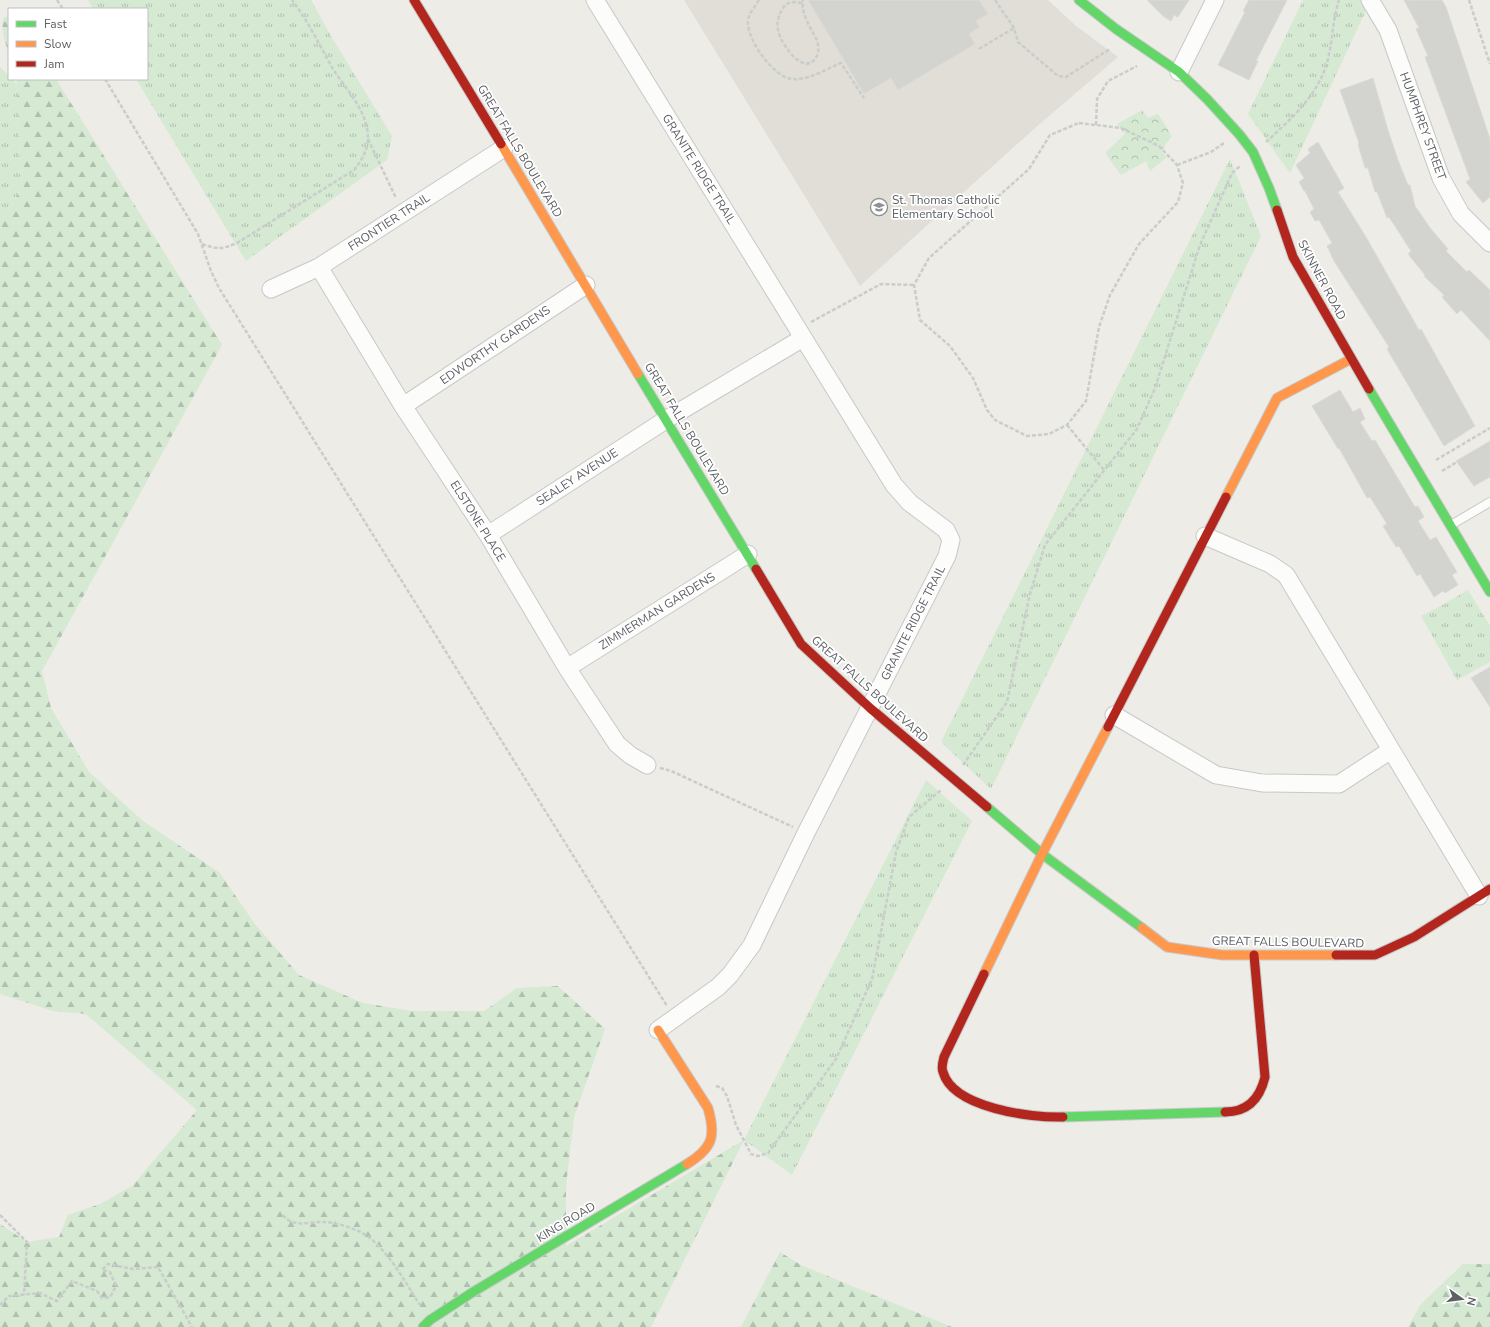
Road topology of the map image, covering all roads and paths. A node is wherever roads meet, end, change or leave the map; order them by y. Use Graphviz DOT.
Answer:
graph roads {
  1 [pos="292,0"];
  2 [pos="414,0"];
  3 [pos="595,0"];
  4 [pos="759,0"];
  5 [pos="995,0"];
  6 [pos="1079,0"];
  7 [pos="1215,0"];
  8 [pos="1339,0"];
  9 [pos="1370,0"];
  10 [pos="1469,0"];
  11 [pos="803,2"];
  12 [pos="1014,28"];
  13 [pos="979,49"];
  14 [pos="1110,49"];
  15 [pos="1490,64"];
  16 [pos="1137,66"];
  17 [pos="1179,72"];
  18 [pos="106,80"];
  19 [pos="864,98"];
  20 [pos="1096,125"];
  21 [pos="1239,134"];
  22 [pos="368,138"];
  23 [pos="504,148"];
  24 [pos="1253,152"];
  25 [pos="1177,165"];
  26 [pos="396,198"];
  27 [pos="1490,243"];
  28 [pos="202,244"];
  29 [pos="318,267"];
  30 [pos="586,285"];
  31 [pos="914,285"];
  32 [pos="271,289"];
  33 [pos="800,334"];
  34 [pos="1351,359"];
  35 [pos="403,406"];
  36 [pos="667,419"];
  37 [pos="1067,425"];
  38 [pos="1490,428"];
  39 [pos="1436,460"];
  40 [pos="1457,462"];
  41 [pos="1104,470"];
  42 [pos="1442,471"];
  43 [pos="1490,502"];
  44 [pos="1450,526"];
  45 [pos="488,535"];
  46 [pos="1206,536"];
  47 [pos="748,554"];
  48 [pos="1490,592"];
  49 [pos="567,668"];
  50 [pos="870,708"];
  51 [pos="1114,715"];
  52 [pos="1391,750"];
  53 [pos="647,765"];
  54 [pos="953,779"];
  55 [pos="806,833"];
  56 [pos="1042,854"];
  57 [pos="1485,892"];
  58 [pos="1254,955"];
  59 [pos="669,1009"];
  60 [pos="658,1030"];
  61 [pos="715,1086"];
  62 [pos="283,1215"];
  63 [pos="0,1216"];
  64 [pos="24,1295"];
  65 [pos="0,1305"];
  66 [pos="430,1320"];
  67 [pos="192,1327"];
  68 [pos="423,1327"];
  1 -- 22 [label="path"];
  2 -- 23 [label="street, GREAT FALLS BOULEVARD"];
  3 -- 33 [label="street, GRANITE RIDGE TRAIL"];
  4 -- 19 [label="path"];
  5 -- 12 [label="path"];
  6 -- 17 [label="street, SKINNER ROAD"];
  7 -- 17 [label="street"];
  8 -- 24 [label="path"];
  9 -- 27 [label="street, HUMPHREY STREET"];
  10 -- 15 [label="path"];
  11 -- 11 [label="path"];
  12 -- 13 [label="path"];
  12 -- 14 [label="path"];
  16 -- 20 [label="path"];
  17 -- 21 [label="street, SKINNER ROAD"];
  18 -- 28 [label="path"];
  20 -- 25 [label="path"];
  20 -- 31 [label="path"];
  21 -- 24 [label="street, SKINNER ROAD"];
  21 -- 25 [label="path"];
  22 -- 26 [label="path"];
  22 -- 28 [label="path"];
  23 -- 29 [label="street, FRONTIER TRAIL"];
  23 -- 30 [label="street, GREAT FALLS BOULEVARD"];
  24 -- 34 [label="street, SKINNER ROAD"];
  24 -- 41 [label="path"];
  25 -- 37 [label="path"];
  28 -- 59 [label="path"];
  29 -- 32 [label="street, FRONTIER TRAIL"];
  29 -- 35 [label="street, ELSTONE PLACE"];
  30 -- 35 [label="street, EDWORTHY GARDENS"];
  30 -- 36 [label="street, GREAT FALLS BOULEVARD"];
  31 -- 33 [label="path"];
  31 -- 37 [label="path"];
  33 -- 36 [label="street"];
  33 -- 50 [label="street, GRANITE RIDGE TRAIL"];
  34 -- 44 [label="street, SKINNER ROAD"];
  34 -- 46 [label="street"];
  35 -- 45 [label="street, ELSTONE PLACE"];
  36 -- 45 [label="street, SEALEY AVENUE"];
  36 -- 47 [label="street, GREAT FALLS BOULEVARD"];
  37 -- 41 [label="path"];
  38 -- 39 [label="path"];
  40 -- 42 [label="path"];
  41 -- 54 [label="path"];
  43 -- 44 [label="lane"];
  44 -- 48 [label="street, SKINNER ROAD"];
  45 -- 49 [label="street, ELSTONE PLACE"];
  46 -- 51 [label="street"];
  46 -- 52 [label="street"];
  47 -- 49 [label="street, ZIMMERMAN GARDENS"];
  47 -- 50 [label="street, GREAT FALLS BOULEVARD"];
  49 -- 53 [label="street, ELSTONE PLACE"];
  50 -- 54 [label="street, GREAT FALLS BOULEVARD"];
  50 -- 55 [label="street, GRANITE RIDGE TRAIL"];
  51 -- 52 [label="street"];
  51 -- 56 [label="street"];
  52 -- 57 [label="street"];
  53 -- 55 [label="path"];
  54 -- 56 [label="street, GREAT FALLS BOULEVARD"];
  54 -- 61 [label="path"];
  55 -- 60 [label="street, GRANITE RIDGE TRAIL"];
  56 -- 58 [label="street, GREAT FALLS BOULEVARD"];
  56 -- 58 [label="street"];
  57 -- 58 [label="street, GREAT FALLS BOULEVARD"];
  60 -- 66 [label="street, KING ROAD"];
  62 -- 66 [label="path"];
  63 -- 64 [label="path"];
  64 -- 65 [label="path"];
  64 -- 67 [label="path"];
  66 -- 68 [label="street, KING ROAD"];
}
